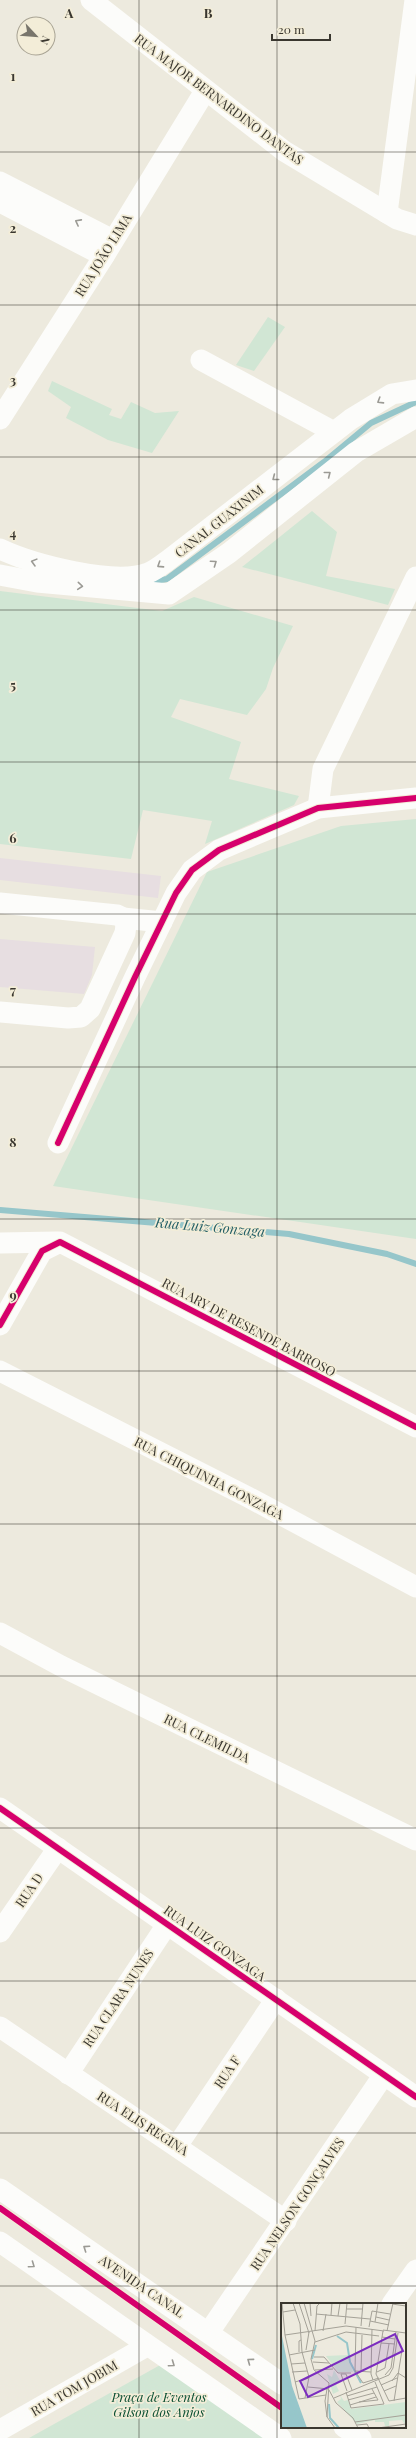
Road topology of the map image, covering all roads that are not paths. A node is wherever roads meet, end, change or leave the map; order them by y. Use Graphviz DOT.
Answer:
graph roads {
  1 [pos="91,0"];
  2 [pos="415,0"];
  3 [pos="205,91"];
  4 [pos="0,182"];
  5 [pos="0,202"];
  6 [pos="387,213"];
  7 [pos="416,225"];
  8 [pos="108,248"];
  9 [pos="201,360"];
  10 [pos="416,390"];
  11 [pos="416,417"];
  12 [pos="0,419"];
  13 [pos="334,432"];
  14 [pos="0,549"];
  15 [pos="0,575"];
  16 [pos="416,577"];
  17 [pos="416,798"];
  18 [pos="318,808"];
  19 [pos="0,903"];
  20 [pos="124,918"];
  21 [pos="162,922"];
  22 [pos="0,1012"];
  23 [pos="82,1018"];
  24 [pos="112,1027"];
  25 [pos="58,1143"];
  26 [pos="0,1244"];
  27 [pos="66,1244"];
  28 [pos="0,1325"];
  29 [pos="0,1371"];
  30 [pos="416,1427"];
  31 [pos="416,1587"];
  32 [pos="0,1633"];
  33 [pos="0,1808"];
  34 [pos="416,1840"];
  35 [pos="58,1848"];
  36 [pos="168,1923"];
  37 [pos="0,1932"];
  38 [pos="276,1999"];
  39 [pos="0,2027"];
  40 [pos="68,2074"];
  41 [pos="383,2076"];
  42 [pos="416,2097"];
  43 [pos="178,2146"];
  44 [pos="0,2189"];
  45 [pos="286,2220"];
  46 [pos="0,2242"];
  47 [pos="416,2270"];
  48 [pos="393,2303"];
  49 [pos="209,2332"];
  50 [pos="147,2346"];
  51 [pos="281,2383"];
  52 [pos="6,2420"];
  53 [pos="346,2428"];
  54 [pos="281,2438"];
  55 [pos="361,2438"];
  1 -- 3 [label="street, RUA MAJOR BERNARDINO DANTAS"];
  2 -- 6 [label="street"];
  3 -- 6 [label="street, RUA MAJOR BERNARDINO DANTAS"];
  3 -- 8 [label="street, RUA JOÃO LIMA"];
  8 -- 4 [label="street, one-way"];
  5 -- 8 [label="street"];
  6 -- 7 [label="street, RUA MAJOR BERNARDINO DANTAS"];
  8 -- 12 [label="street, RUA JOÃO LIMA"];
  9 -- 13 [label="street"];
  10 -- 13 [label="street, CANAL GUAXINIM, one-way"];
  15 -- 11 [label="street, one-way"];
  13 -- 14 [label="street, CANAL GUAXINIM, one-way"];
  16 -- 18 [label="street"];
  17 -- 18 [label="street"];
  18 -- 21 [label="street"];
  19 -- 20 [label="street"];
  20 -- 21 [label="street"];
  20 -- 23 [label="street"];
  21 -- 24 [label="street"];
  22 -- 23 [label="street"];
  23 -- 24 [label="street"];
  24 -- 25 [label="street"];
  26 -- 27 [label="street"];
  27 -- 28 [label="street"];
  27 -- 30 [label="street, RUA ARY DE RESENDE BARROSO"];
  29 -- 31 [label="street, RUA CHIQUINHA GONZAGA"];
  32 -- 34 [label="street, RUA CLEMILDA"];
  33 -- 35 [label="street, RUA LUIZ GONZAGA"];
  35 -- 36 [label="street, RUA LUIZ GONZAGA"];
  35 -- 37 [label="street, RUA D"];
  36 -- 38 [label="street, RUA LUIZ GONZAGA"];
  36 -- 40 [label="street, RUA CLARA NUNES"];
  38 -- 41 [label="street, RUA LUIZ GONZAGA"];
  38 -- 43 [label="street, RUA F"];
  39 -- 40 [label="street, RUA ELIS REGINA"];
  40 -- 43 [label="street, RUA ELIS REGINA"];
  41 -- 42 [label="street, RUA LUIZ GONZAGA"];
  41 -- 45 [label="street, RUA NELSON GONÇALVES"];
  43 -- 45 [label="street, RUA ELIS REGINA"];
  49 -- 44 [label="street, AVENIDA CANAL, one-way"];
  45 -- 49 [label="street, RUA NELSON GONÇALVES"];
  46 -- 50 [label="street, one-way"];
  47 -- 48 [label="street"];
  51 -- 49 [label="street, AVENIDA CANAL, one-way"];
  50 -- 52 [label="street, RUA TOM JOBIM"];
  50 -- 54 [label="street, one-way"];
  53 -- 55 [label="street"];
}
